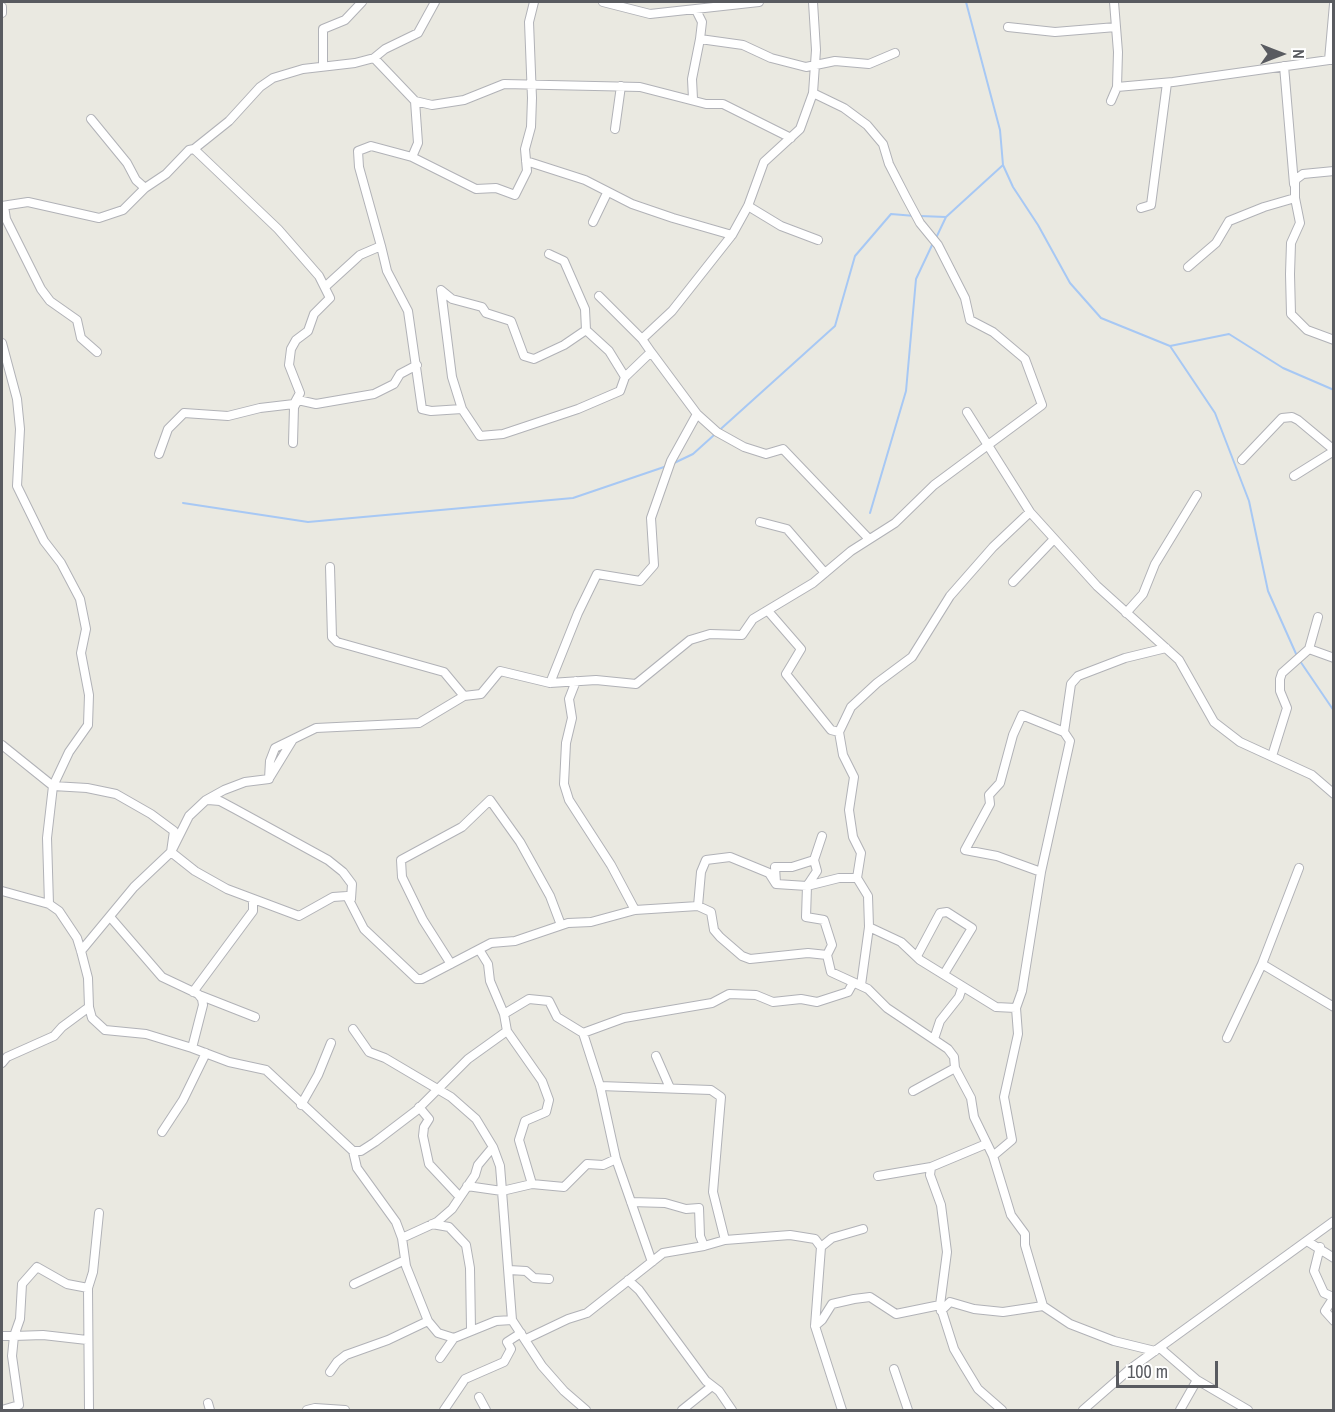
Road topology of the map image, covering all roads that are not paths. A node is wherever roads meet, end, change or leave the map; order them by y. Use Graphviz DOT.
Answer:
graph roads {
  1 [pos="362,2"];
  2 [pos="435,2"];
  3 [pos="534,2"];
  4 [pos="603,2"];
  5 [pos="759,2"];
  6 [pos="813,2"];
  7 [pos="1114,2"];
  8 [pos="1334,4"];
  9 [pos="2,7"];
  10 [pos="696,10"];
  11 [pos="2,13"];
  12 [pos="1008,27"];
  13 [pos="1116,27"];
  14 [pos="700,39"];
  15 [pos="895,53"];
  16 [pos="374,58"];
  17 [pos="1331,60"];
  18 [pos="815,64"];
  19 [pos="323,66"];
  20 [pos="1284,66"];
  21 [pos="1167,83"];
  22 [pos="531,84"];
  23 [pos="621,86"];
  24 [pos="1117,87"];
  25 [pos="813,93"];
  26 [pos="693,99"];
  27 [pos="415,100"];
  28 [pos="1111,101"];
  29 [pos="90,119"];
  30 [pos="615,129"];
  31 [pos="791,138"];
  32 [pos="194,149"];
  33 [pos="412,157"];
  34 [pos="526,161"];
  35 [pos="1334,171"];
  36 [pos="1294,186"];
  37 [pos="145,188"];
  38 [pos="607,193"];
  39 [pos="1295,198"];
  40 [pos="3,206"];
  41 [pos="748,206"];
  42 [pos="1142,208"];
  43 [pos="593,222"];
  44 [pos="732,235"];
  45 [pos="818,240"];
  46 [pos="381,246"];
  47 [pos="549,254"];
  48 [pos="1188,267"];
  49 [pos="326,286"];
  50 [pos="599,296"];
  51 [pos="586,330"];
  52 [pos="642,339"];
  53 [pos="1334,340"];
  54 [pos="2,343"];
  55 [pos="97,352"];
  56 [pos="651,352"];
  57 [pos="417,365"];
  58 [pos="625,377"];
  59 [pos="298,400"];
  60 [pos="462,409"];
  61 [pos="967,412"];
  62 [pos="697,414"];
  63 [pos="293,443"];
  64 [pos="987,445"];
  65 [pos="1334,450"];
  66 [pos="159,454"];
  67 [pos="1242,460"];
  68 [pos="1294,476"];
  69 [pos="1197,495"];
  70 [pos="1030,512"];
  71 [pos="760,522"];
  72 [pos="869,539"];
  73 [pos="1054,539"];
  74 [pos="330,567"];
  75 [pos="825,573"];
  76 [pos="1013,582"];
  77 [pos="768,611"];
  78 [pos="1126,613"];
  79 [pos="1318,617"];
  80 [pos="1166,648"];
  81 [pos="1309,649"];
  82 [pos="1334,658"];
  83 [pos="576,681"];
  84 [pos="550,683"];
  85 [pos="464,696"];
  86 [pos="839,732"];
  87 [pos="1064,732"];
  88 [pos="2,745"];
  89 [pos="1272,756"];
  90 [pos="53,786"];
  91 [pos="1334,794"];
  92 [pos="206,800"];
  93 [pos="822,836"];
  94 [pos="171,852"];
  95 [pos="814,860"];
  96 [pos="1299,868"];
  97 [pos="1041,872"];
  98 [pos="856,878"];
  99 [pos="776,884"];
  100 [pos="807,886"];
  101 [pos="2,891"];
  102 [pos="351,899"];
  103 [pos="254,900"];
  104 [pos="48,904"];
  105 [pos="698,906"];
  106 [pos="635,910"];
  107 [pos="111,918"];
  108 [pos="561,925"];
  109 [pos="869,927"];
  110 [pos="81,951"];
  111 [pos="480,951"];
  112 [pos="827,955"];
  113 [pos="916,956"];
  114 [pos="451,964"];
  115 [pos="1262,964"];
  116 [pos="944,974"];
  117 [pos="857,984"];
  118 [pos="962,988"];
  119 [pos="196,993"];
  120 [pos="89,1007"];
  121 [pos="1334,1007"];
  122 [pos="1016,1008"];
  123 [pos="504,1014"];
  124 [pos="255,1017"];
  125 [pos="353,1029"];
  126 [pos="507,1030"];
  127 [pos="583,1033"];
  128 [pos="1227,1038"];
  129 [pos="934,1040"];
  130 [pos="331,1043"];
  131 [pos="192,1048"];
  132 [pos="206,1053"];
  133 [pos="656,1056"];
  134 [pos="2,1063"];
  135 [pos="956,1068"];
  136 [pos="600,1086"];
  137 [pos="670,1088"];
  138 [pos="436,1089"];
  139 [pos="913,1091"];
  140 [pos="301,1105"];
  141 [pos="419,1107"];
  142 [pos="162,1132"];
  143 [pos="986,1144"];
  144 [pos="493,1147"];
  145 [pos="353,1151"];
  146 [pos="993,1156"];
  147 [pos="616,1159"];
  148 [pos="931,1167"];
  149 [pos="878,1176"];
  150 [pos="532,1184"];
  151 [pos="467,1186"];
  152 [pos="502,1191"];
  153 [pos="459,1196"];
  154 [pos="632,1202"];
  155 [pos="99,1213"];
  156 [pos="1334,1221"];
  157 [pos="432,1224"];
  158 [pos="863,1229"];
  159 [pos="402,1238"];
  160 [pos="725,1240"];
  161 [pos="1307,1241"];
  162 [pos="704,1246"];
  163 [pos="820,1247"];
  164 [pos="1320,1247"];
  165 [pos="1334,1258"];
  166 [pos="405,1260"];
  167 [pos="652,1262"];
  168 [pos="509,1270"];
  169 [pos="549,1279"];
  170 [pos="628,1280"];
  171 [pos="354,1284"];
  172 [pos="88,1288"];
  173 [pos="1333,1297"];
  174 [pos="1043,1306"];
  175 [pos="941,1308"];
  176 [pos="512,1320"];
  177 [pos="428,1321"];
  178 [pos="1334,1321"];
  179 [pos="815,1326"];
  180 [pos="471,1329"];
  181 [pos="2,1336"];
  182 [pos="14,1336"];
  183 [pos="524,1336"];
  184 [pos="454,1338"];
  185 [pos="87,1340"];
  186 [pos="1157,1349"];
  187 [pos="440,1358"];
  188 [pos="894,1369"];
  189 [pos="330,1372"];
  190 [pos="1197,1380"];
  191 [pos="712,1386"];
  192 [pos="479,1397"];
  193 [pos="2,1410"];
  194 [pos="89,1410"];
  195 [pos="307,1410"];
  196 [pos="345,1410"];
  197 [pos="444,1410"];
  198 [pos="486,1410"];
  199 [pos="586,1410"];
  200 [pos="682,1410"];
  201 [pos="732,1410"];
  202 [pos="842,1410"];
  203 [pos="908,1410"];
  204 [pos="1002,1410"];
  205 [pos="1083,1410"];
  206 [pos="1180,1410"];
  207 [pos="1246,1410"];
  1 -- 19 [label="street"];
  2 -- 16 [label="street"];
  3 -- 22 [label="street"];
  4 -- 10 [label="street"];
  5 -- 10 [label="street"];
  6 -- 18 [label="street"];
  7 -- 13 [label="street"];
  8 -- 17 [label="street"];
  9 -- 11 [label="street"];
  10 -- 14 [label="street"];
  12 -- 13 [label="street"];
  13 -- 24 [label="street"];
  14 -- 18 [label="street"];
  14 -- 26 [label="street"];
  15 -- 18 [label="street"];
  16 -- 19 [label="street"];
  16 -- 27 [label="street"];
  17 -- 20 [label="street"];
  18 -- 25 [label="street"];
  19 -- 32 [label="street"];
  20 -- 21 [label="street"];
  20 -- 36 [label="street"];
  21 -- 24 [label="street"];
  21 -- 42 [label="street"];
  22 -- 23 [label="street"];
  22 -- 27 [label="street"];
  22 -- 34 [label="street"];
  23 -- 26 [label="street"];
  23 -- 30 [label="street"];
  24 -- 28 [label="street"];
  25 -- 31 [label="street"];
  25 -- 64 [label="street"];
  26 -- 31 [label="street"];
  27 -- 33 [label="street"];
  29 -- 37 [label="street"];
  31 -- 41 [label="street"];
  32 -- 37 [label="street"];
  32 -- 49 [label="street"];
  33 -- 34 [label="street"];
  33 -- 46 [label="street"];
  34 -- 38 [label="street"];
  35 -- 36 [label="street"];
  36 -- 39 [label="street"];
  37 -- 40 [label="street"];
  38 -- 43 [label="street"];
  38 -- 44 [label="street"];
  39 -- 48 [label="street"];
  39 -- 53 [label="street"];
  40 -- 55 [label="street"];
  41 -- 44 [label="street"];
  41 -- 45 [label="street"];
  44 -- 52 [label="street"];
  46 -- 49 [label="street"];
  46 -- 57 [label="street"];
  47 -- 51 [label="street"];
  49 -- 59 [label="street"];
  50 -- 52 [label="street"];
  51 -- 58 [label="street"];
  51 -- 60 [label="street"];
  52 -- 56 [label="street"];
  54 -- 90 [label="street"];
  56 -- 58 [label="street"];
  56 -- 62 [label="street"];
  57 -- 59 [label="street"];
  57 -- 60 [label="street"];
  58 -- 60 [label="street"];
  59 -- 63 [label="street"];
  59 -- 66 [label="street"];
  61 -- 64 [label="street"];
  62 -- 72 [label="street"];
  62 -- 84 [label="street"];
  64 -- 70 [label="street"];
  64 -- 72 [label="street"];
  65 -- 67 [label="street"];
  65 -- 68 [label="street"];
  69 -- 78 [label="street"];
  70 -- 73 [label="street"];
  70 -- 86 [label="street"];
  71 -- 75 [label="street"];
  72 -- 75 [label="street"];
  73 -- 76 [label="street"];
  73 -- 78 [label="street"];
  74 -- 85 [label="street"];
  75 -- 77 [label="street"];
  77 -- 83 [label="street"];
  77 -- 86 [label="street"];
  78 -- 80 [label="street"];
  79 -- 81 [label="street"];
  80 -- 87 [label="street"];
  80 -- 89 [label="street"];
  81 -- 82 [label="street"];
  81 -- 89 [label="street"];
  83 -- 84 [label="street"];
  83 -- 106 [label="street"];
  84 -- 85 [label="street"];
  85 -- 92 [label="street"];
  86 -- 98 [label="street"];
  87 -- 97 [label="street"];
  87 -- 97 [label="street"];
  88 -- 90 [label="street"];
  89 -- 91 [label="street"];
  90 -- 94 [label="street"];
  90 -- 104 [label="street"];
  92 -- 94 [label="street"];
  92 -- 102 [label="street"];
  93 -- 95 [label="street"];
  94 -- 103 [label="street"];
  94 -- 107 [label="street"];
  95 -- 99 [label="street"];
  95 -- 100 [label="street"];
  96 -- 115 [label="street"];
  97 -- 122 [label="street"];
  98 -- 100 [label="street"];
  98 -- 109 [label="street"];
  99 -- 100 [label="street"];
  99 -- 105 [label="street"];
  100 -- 112 [label="street"];
  101 -- 104 [label="street"];
  102 -- 103 [label="street"];
  102 -- 114 [label="street"];
  103 -- 119 [label="street"];
  104 -- 110 [label="street"];
  105 -- 106 [label="street"];
  105 -- 112 [label="street"];
  106 -- 108 [label="street"];
  107 -- 110 [label="street"];
  107 -- 119 [label="street"];
  108 -- 111 [label="street"];
  108 -- 114 [label="street"];
  109 -- 113 [label="street"];
  109 -- 117 [label="street"];
  110 -- 120 [label="street"];
  111 -- 114 [label="street"];
  111 -- 123 [label="street"];
  112 -- 117 [label="street"];
  113 -- 116 [label="street"];
  113 -- 116 [label="street"];
  115 -- 121 [label="street"];
  115 -- 128 [label="street"];
  116 -- 118 [label="street"];
  117 -- 127 [label="street"];
  117 -- 129 [label="street"];
  118 -- 122 [label="street"];
  118 -- 129 [label="street"];
  119 -- 124 [label="street"];
  119 -- 131 [label="street"];
  120 -- 131 [label="street"];
  120 -- 134 [label="street"];
  122 -- 146 [label="street"];
  123 -- 126 [label="street"];
  123 -- 127 [label="street"];
  125 -- 138 [label="street"];
  126 -- 138 [label="street"];
  126 -- 150 [label="street"];
  127 -- 136 [label="street"];
  129 -- 135 [label="street"];
  130 -- 140 [label="street"];
  131 -- 132 [label="street"];
  132 -- 140 [label="street"];
  132 -- 142 [label="street"];
  133 -- 137 [label="street"];
  135 -- 139 [label="street"];
  135 -- 143 [label="street"];
  136 -- 137 [label="street"];
  136 -- 147 [label="street"];
  137 -- 160 [label="street"];
  138 -- 141 [label="street"];
  138 -- 144 [label="street"];
  140 -- 145 [label="street"];
  141 -- 145 [label="street"];
  141 -- 153 [label="street"];
  143 -- 146 [label="street"];
  143 -- 148 [label="street"];
  144 -- 151 [label="street"];
  144 -- 152 [label="street"];
  145 -- 159 [label="street"];
  146 -- 174 [label="street"];
  147 -- 150 [label="street"];
  147 -- 154 [label="street"];
  148 -- 149 [label="street"];
  148 -- 175 [label="street"];
  150 -- 152 [label="street"];
  151 -- 152 [label="street"];
  151 -- 153 [label="street"];
  152 -- 168 [label="street"];
  153 -- 157 [label="street"];
  154 -- 162 [label="street"];
  154 -- 167 [label="street"];
  155 -- 172 [label="street"];
  156 -- 161 [label="street"];
  157 -- 159 [label="street"];
  157 -- 180 [label="street"];
  158 -- 163 [label="street"];
  159 -- 166 [label="street"];
  160 -- 162 [label="street"];
  160 -- 163 [label="street"];
  161 -- 164 [label="street"];
  161 -- 186 [label="street"];
  162 -- 167 [label="street"];
  163 -- 179 [label="street"];
  164 -- 165 [label="street"];
  164 -- 173 [label="street"];
  166 -- 171 [label="street"];
  166 -- 177 [label="street"];
  167 -- 170 [label="street"];
  168 -- 169 [label="street"];
  168 -- 176 [label="street"];
  170 -- 183 [label="street"];
  170 -- 191 [label="street"];
  172 -- 182 [label="street"];
  172 -- 185 [label="street"];
  173 -- 178 [label="street"];
  174 -- 175 [label="street"];
  174 -- 186 [label="street"];
  175 -- 179 [label="street"];
  175 -- 204 [label="street"];
  176 -- 180 [label="street"];
  176 -- 183 [label="street"];
  177 -- 184 [label="street"];
  177 -- 189 [label="street"];
  179 -- 202 [label="street"];
  180 -- 184 [label="street"];
  181 -- 182 [label="street"];
  182 -- 185 [label="street"];
  182 -- 193 [label="street"];
  183 -- 197 [label="street"];
  183 -- 199 [label="street"];
  184 -- 187 [label="street"];
  185 -- 194 [label="street"];
  186 -- 190 [label="street"];
  186 -- 205 [label="street"];
  188 -- 203 [label="street"];
  190 -- 206 [label="street"];
  190 -- 207 [label="street"];
  191 -- 200 [label="street"];
  191 -- 201 [label="street"];
  192 -- 198 [label="street"];
  195 -- 196 [label="street"];
}
